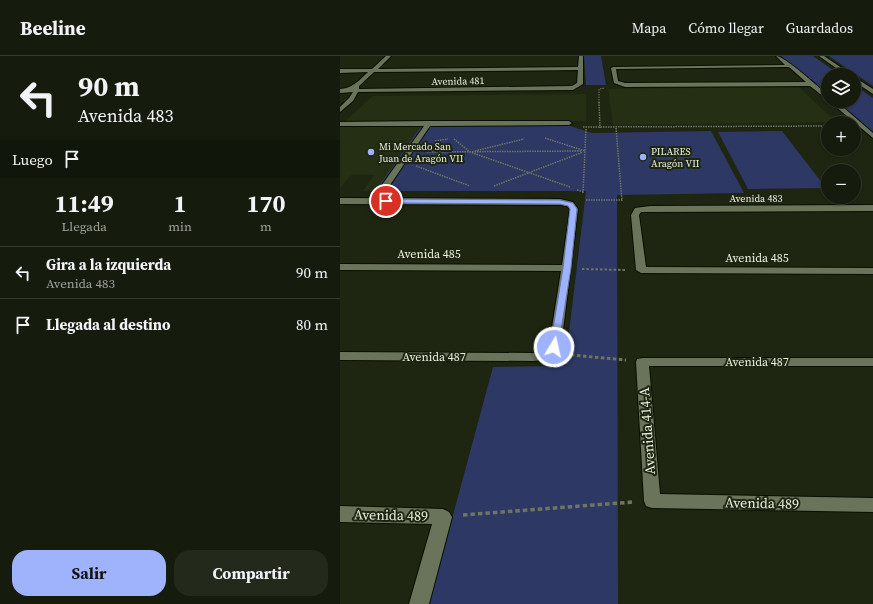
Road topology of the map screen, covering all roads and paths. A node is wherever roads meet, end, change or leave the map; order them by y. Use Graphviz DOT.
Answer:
graph roads {
  1 [pos="390,56"];
  2 [pos="581,56"];
  3 [pos="778,56"];
  4 [pos="821,56"];
  5 [pos="791,66"];
  6 [pos="581,68"];
  7 [pos="839,68"];
  8 [pos="340,71"];
  9 [pos="373,71"];
  10 [pos="619,84"];
  11 [pos="812,84"];
  12 [pos="861,84"];
  13 [pos="356,88"];
  14 [pos="340,91"];
  15 [pos="821,92"];
  16 [pos="873,92"];
  17 [pos="840,108"];
  18 [pos="340,110"];
  19 [pos="569,123"];
  20 [pos="340,124"];
  21 [pos="432,124"];
  22 [pos="821,126"];
  23 [pos="600,128"];
  24 [pos="616,128"];
  25 [pos="873,136"];
  26 [pos="585,151"];
  27 [pos="409,152"];
  28 [pos="470,152"];
  29 [pos="403,161"];
  30 [pos="528,172"];
  31 [pos="383,189"];
  32 [pos="482,190"];
  33 [pos="584,192"];
  34 [pos="583,196"];
  35 [pos="583,200"];
  36 [pos="622,200"];
  37 [pos="340,201"];
  38 [pos="478,202"];
  39 [pos="873,208"];
  40 [pos="638,210"];
  41 [pos="340,267"];
  42 [pos="567,268"];
  43 [pos="641,270"];
  44 [pos="873,271"];
  45 [pos="550,353"];
  46 [pos="340,356"];
  47 [pos="642,362"];
  48 [pos="873,362"];
  49 [pos="652,501"];
  50 [pos="873,505"];
  51 [pos="340,514"];
  52 [pos="443,517"];
  53 [pos="419,604"];
  1 -- 9 [label="street"];
  2 -- 6 [label="street"];
  3 -- 5 [label="street"];
  4 -- 7 [label="street"];
  5 -- 10 [label="street"];
  5 -- 11 [label="street"];
  6 -- 9 [label="street"];
  6 -- 13 [label="street, Avenida 481"];
  8 -- 9 [label="street"];
  9 -- 13 [label="street"];
  10 -- 11 [label="street"];
  10 -- 23 [label="path"];
  11 -- 15 [label="street"];
  12 -- 16 [label="street"];
  13 -- 14 [label="street, Avenida 481"];
  13 -- 18 [label="street"];
  17 -- 25 [label="street"];
  19 -- 21 [label="street"];
  20 -- 21 [label="street"];
  21 -- 27 [label="street"];
  21 -- 28 [label="path"];
  22 -- 24 [label="path"];
  23 -- 24 [label="path"];
  23 -- 26 [label="path"];
  24 -- 36 [label="path"];
  26 -- 28 [label="path"];
  26 -- 30 [label="path"];
  26 -- 33 [label="path"];
  27 -- 28 [label="path"];
  27 -- 29 [label="street"];
  28 -- 30 [label="path"];
  29 -- 31 [label="street"];
  29 -- 32 [label="path"];
  30 -- 32 [label="path"];
  30 -- 33 [label="path"];
  32 -- 38 [label="path"];
  33 -- 34 [label="path"];
  35 -- 36 [label="path"];
  36 -- 40 [label="path"];
  37 -- 38 [label="street"];
  38 -- 42 [label="street"];
  39 -- 40 [label="street, Avenida 483"];
  40 -- 43 [label="street"];
  41 -- 42 [label="street, Avenida 485"];
  42 -- 43 [label="path"];
  42 -- 45 [label="street"];
  43 -- 44 [label="street, Avenida 485"];
  45 -- 46 [label="street, Avenida 487"];
  45 -- 47 [label="path"];
  47 -- 48 [label="street, Avenida 487"];
  47 -- 49 [label="street, Avenida 414-A"];
  49 -- 50 [label="street, Avenida 489"];
  49 -- 52 [label="path"];
  51 -- 52 [label="street, Avenida 489"];
  52 -- 53 [label="street"];
}
